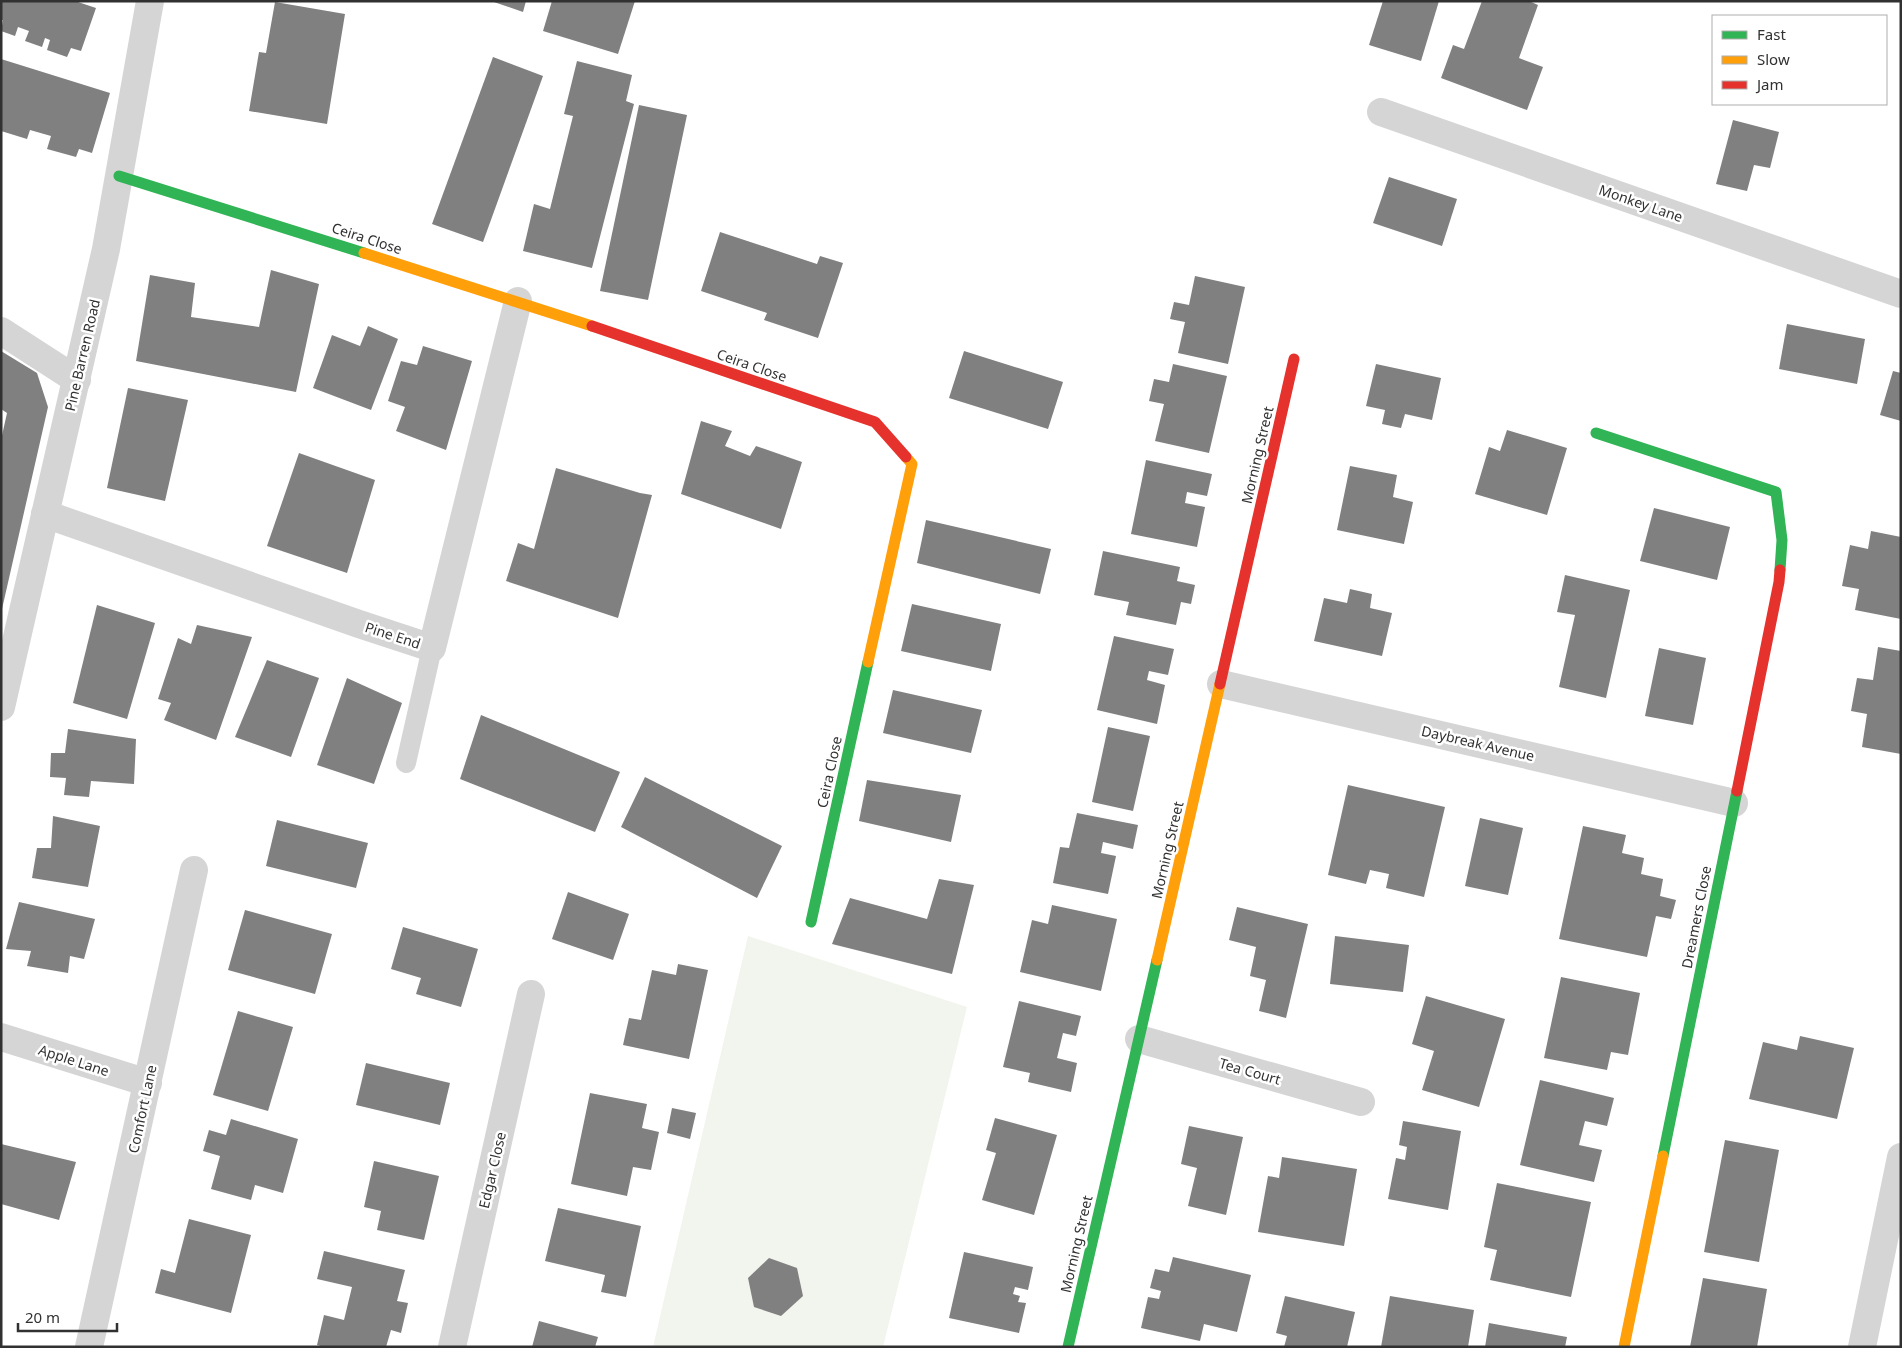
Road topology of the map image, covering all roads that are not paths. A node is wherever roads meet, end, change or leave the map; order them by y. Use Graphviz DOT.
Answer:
graph roads {
  1 [pos="150,1"];
  2 [pos="1381,112"];
  3 [pos="120,176"];
  4 [pos="1901,294"];
  5 [pos="518,301"];
  6 [pos="1,331"];
  7 [pos="1294,359"];
  8 [pos="77,380"];
  9 [pos="1596,432"];
  10 [pos="45,514"];
  11 [pos="432,648"];
  12 [pos="1221,684"];
  13 [pos="1,707"];
  14 [pos="406,763"];
  15 [pos="1734,803"];
  16 [pos="194,870"];
  17 [pos="812,922"];
  18 [pos="531,994"];
  19 [pos="1,1037"];
  20 [pos="1139,1039"];
  21 [pos="148,1083"];
  22 [pos="1361,1102"];
  23 [pos="1901,1160"];
  24 [pos="89,1347"];
  25 [pos="452,1347"];
  26 [pos="1068,1347"];
  27 [pos="1624,1347"];
  28 [pos="1862,1347"];
  1 -- 3 [label="street, Pine Barren Road"];
  2 -- 4 [label="street, Monkey Lane"];
  3 -- 5 [label="street, Ceira Close"];
  3 -- 8 [label="street, Pine Barren Road"];
  5 -- 11 [label="street, Pine End"];
  5 -- 17 [label="street, Ceira Close"];
  6 -- 8 [label="street"];
  7 -- 12 [label="street, Morning Street"];
  8 -- 10 [label="street, Pine Barren Road"];
  9 -- 15 [label="street, Dreamers Close"];
  10 -- 11 [label="street, Pine End"];
  10 -- 13 [label="street, Pine Barren Road"];
  11 -- 14 [label="lane"];
  12 -- 15 [label="street, Daybreak Avenue"];
  12 -- 20 [label="street, Morning Street"];
  15 -- 27 [label="street, Dreamers Close"];
  16 -- 21 [label="street, Comfort Lane"];
  18 -- 25 [label="street, Edgar Close"];
  19 -- 21 [label="street, Apple Lane"];
  20 -- 22 [label="street, Tea Court"];
  20 -- 26 [label="street, Morning Street"];
  21 -- 24 [label="street, Comfort Lane"];
  23 -- 28 [label="street"];
}
